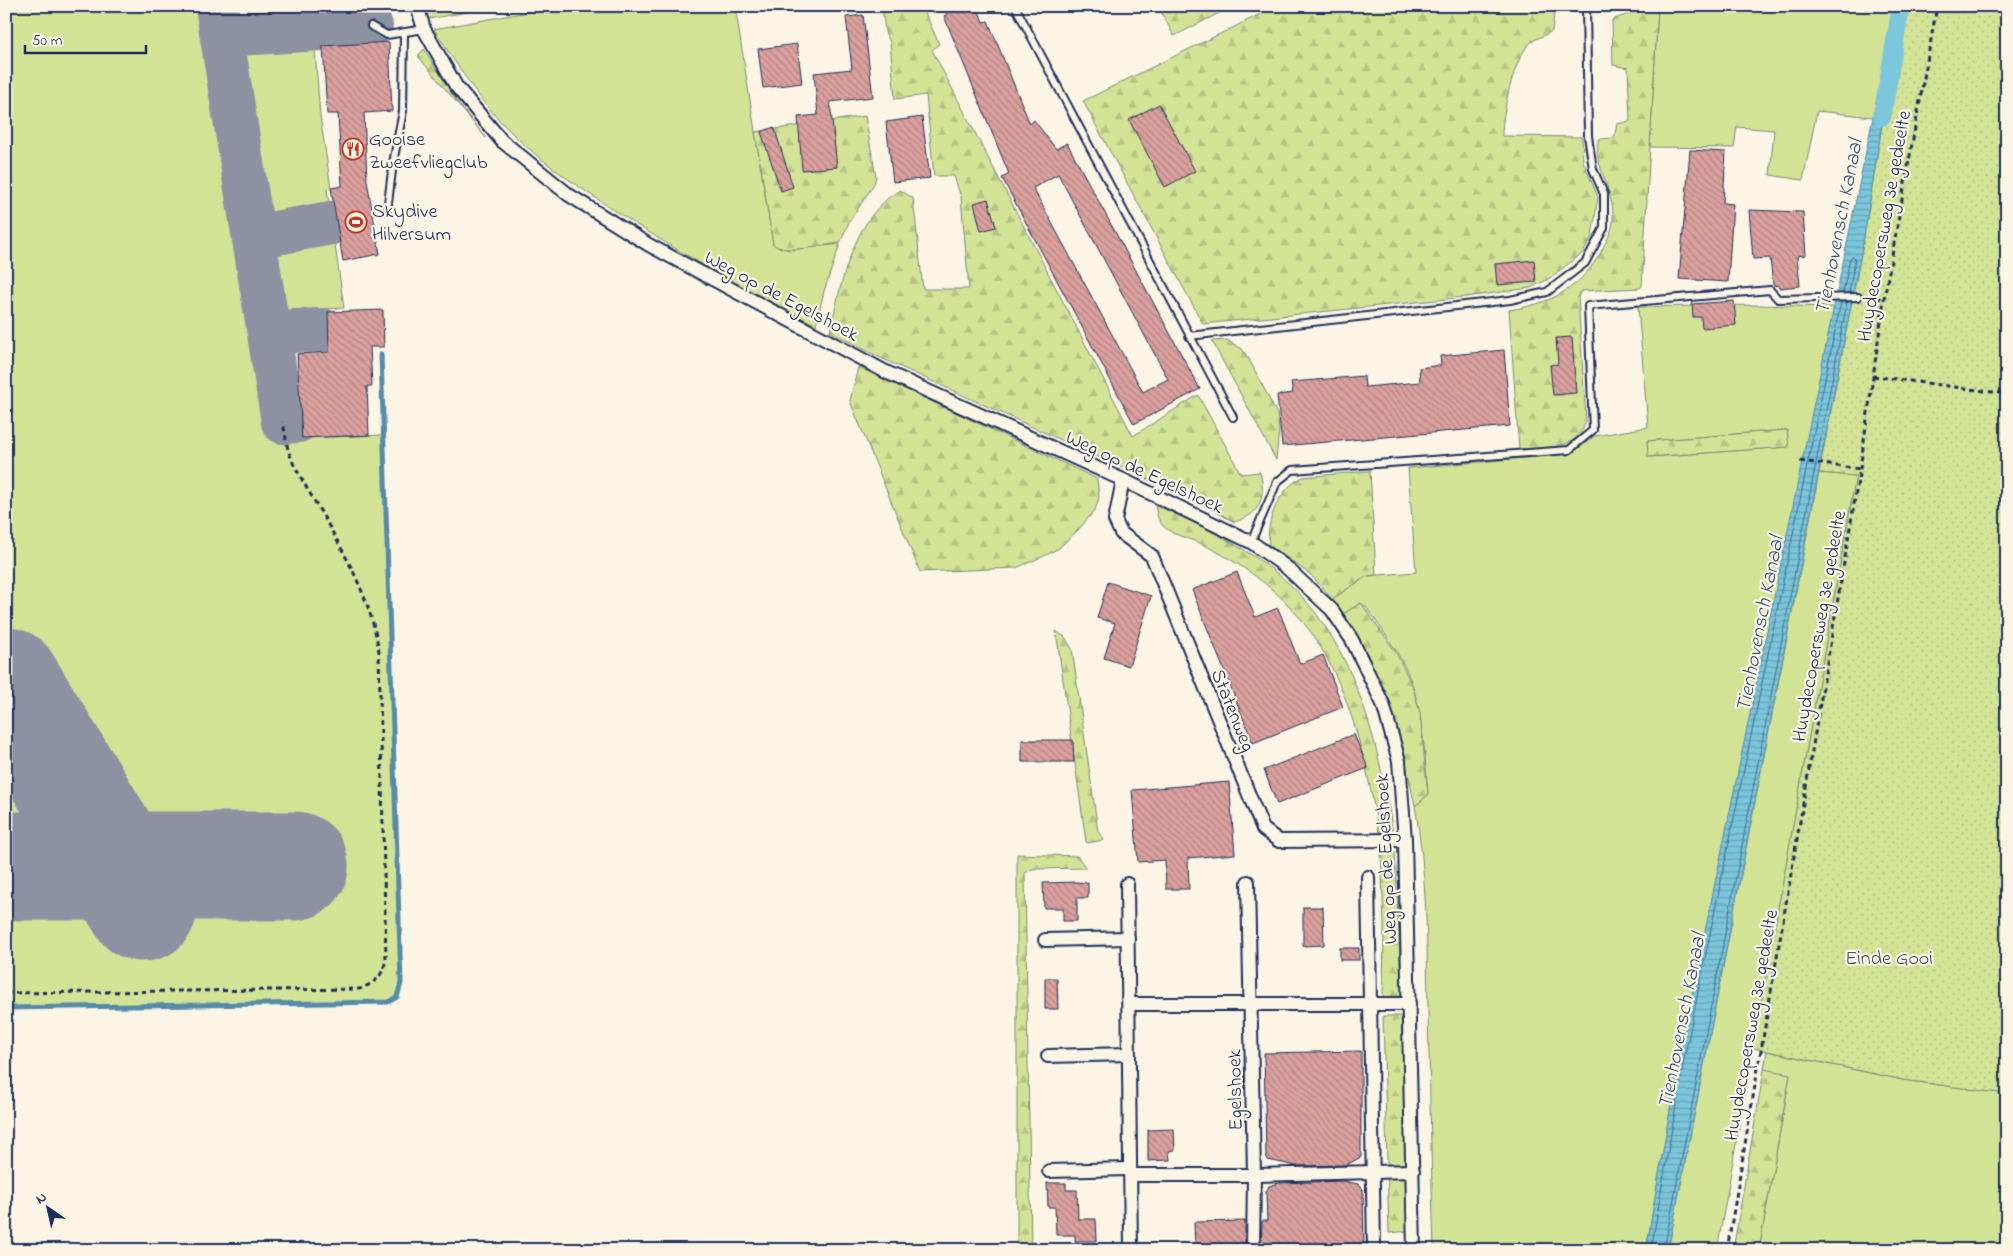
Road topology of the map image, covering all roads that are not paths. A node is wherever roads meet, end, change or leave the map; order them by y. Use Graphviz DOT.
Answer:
graph roads {
  1 [pos="417,6"];
  2 [pos="1015,6"];
  3 [pos="1586,6"];
  4 [pos="371,26"];
  5 [pos="424,29"];
  6 [pos="404,33"];
  7 [pos="387,210"];
  8 [pos="1858,297"];
  9 [pos="1189,336"];
  10 [pos="1233,417"];
  11 [pos="1123,480"];
  12 [pos="1251,542"];
  13 [pos="1405,840"];
  14 [pos="1368,877"];
  15 [pos="1248,882"];
  16 [pos="1128,884"];
  17 [pos="1128,938"];
  18 [pos="1045,940"];
  19 [pos="1129,1004"];
  20 [pos="1251,1004"];
  21 [pos="1409,1004"];
  22 [pos="1370,1005"];
  23 [pos="1129,1054"];
  24 [pos="1048,1056"];
  25 [pos="1049,1171"];
  26 [pos="1413,1171"];
  27 [pos="1130,1172"];
  28 [pos="1373,1172"];
  29 [pos="1254,1175"];
  30 [pos="1131,1250"];
  31 [pos="1253,1250"];
  32 [pos="1374,1250"];
  33 [pos="1414,1250"];
  1 -- 5 [label="street, Weg op de Egelshoek"];
  2 -- 9 [label="lane"];
  3 -- 9 [label="lane"];
  4 -- 6 [label="lane"];
  5 -- 6 [label="lane"];
  5 -- 11 [label="street, Weg op de Egelshoek"];
  6 -- 7 [label="lane"];
  8 -- 12 [label="lane"];
  9 -- 10 [label="lane"];
  11 -- 12 [label="street, Weg op de Egelshoek"];
  11 -- 13 [label="street, Statenweg"];
  12 -- 13 [label="street, Weg op de Egelshoek"];
  13 -- 21 [label="street, Weg op de Egelshoek"];
  14 -- 22 [label="street"];
  15 -- 20 [label="street, Egelshoek"];
  16 -- 17 [label="street"];
  17 -- 18 [label="street"];
  17 -- 19 [label="street"];
  19 -- 20 [label="street"];
  19 -- 23 [label="street"];
  20 -- 22 [label="street"];
  20 -- 29 [label="street, Egelshoek"];
  21 -- 22 [label="street"];
  21 -- 26 [label="street, Weg op de Egelshoek"];
  22 -- 28 [label="street"];
  23 -- 24 [label="street"];
  23 -- 27 [label="street"];
  25 -- 27 [label="street"];
  26 -- 28 [label="street"];
  26 -- 33 [label="street, Weg op de Egelshoek"];
  27 -- 29 [label="street"];
  27 -- 30 [label="street"];
  28 -- 29 [label="street"];
  28 -- 32 [label="street"];
  29 -- 31 [label="street, Egelshoek"];
}
